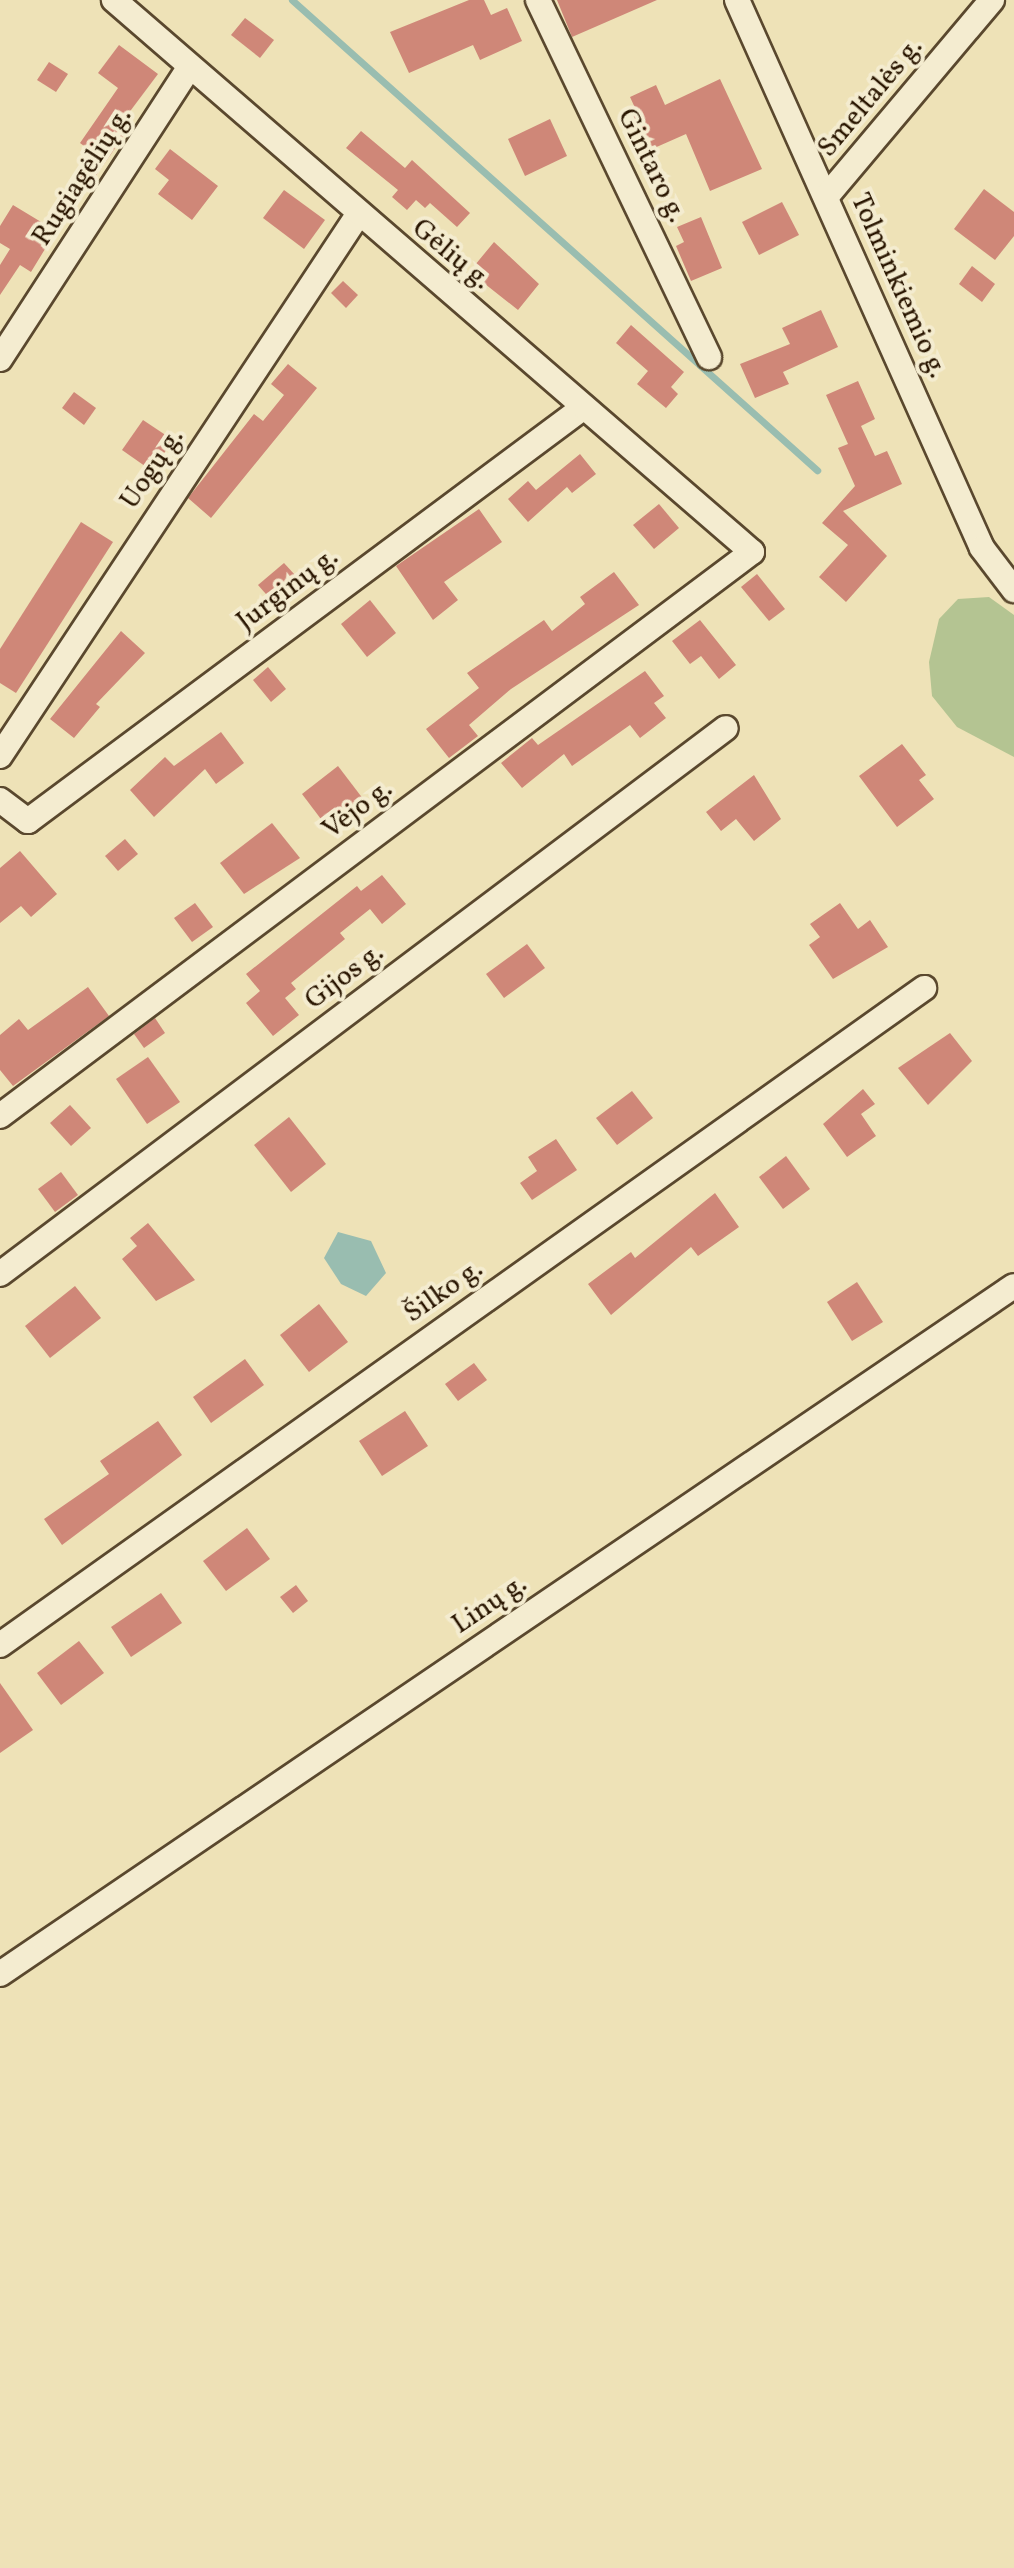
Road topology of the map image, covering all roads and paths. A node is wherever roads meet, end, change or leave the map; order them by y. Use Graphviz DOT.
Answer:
graph roads {
  1 [pos="114,0"];
  2 [pos="538,0"];
  3 [pos="737,0"];
  4 [pos="992,0"];
  5 [pos="189,68"];
  6 [pos="826,197"];
  7 [pos="358,215"];
  8 [pos="709,357"];
  9 [pos="0,359"];
  10 [pos="584,407"];
  11 [pos="752,552"];
  12 [pos="1014,590"];
  13 [pos="726,728"];
  14 [pos="0,756"];
  15 [pos="0,800"];
  16 [pos="924,988"];
  17 [pos="0,1116"];
  18 [pos="0,1274"];
  19 [pos="1014,1286"];
  20 [pos="0,1645"];
  21 [pos="0,1974"];
  1 -- 5 [label="street, Gėlių g."];
  2 -- 8 [label="street, Gintaro g."];
  3 -- 6 [label="street, Tolminkiemio g."];
  4 -- 6 [label="street, Smeltalės g."];
  5 -- 7 [label="street, Gėlių g."];
  5 -- 9 [label="street, Rugiagėlių g."];
  6 -- 12 [label="street, Tolminkiemio g."];
  7 -- 10 [label="street, Gėlių g."];
  7 -- 14 [label="street, Uogų g."];
  10 -- 11 [label="street, Gėlių g."];
  10 -- 15 [label="street, Jurginų g."];
  11 -- 17 [label="street, Vėjo g."];
  13 -- 18 [label="street, Gijos g."];
  16 -- 20 [label="street, Šilko g."];
  19 -- 21 [label="street, Linų g."];
}
